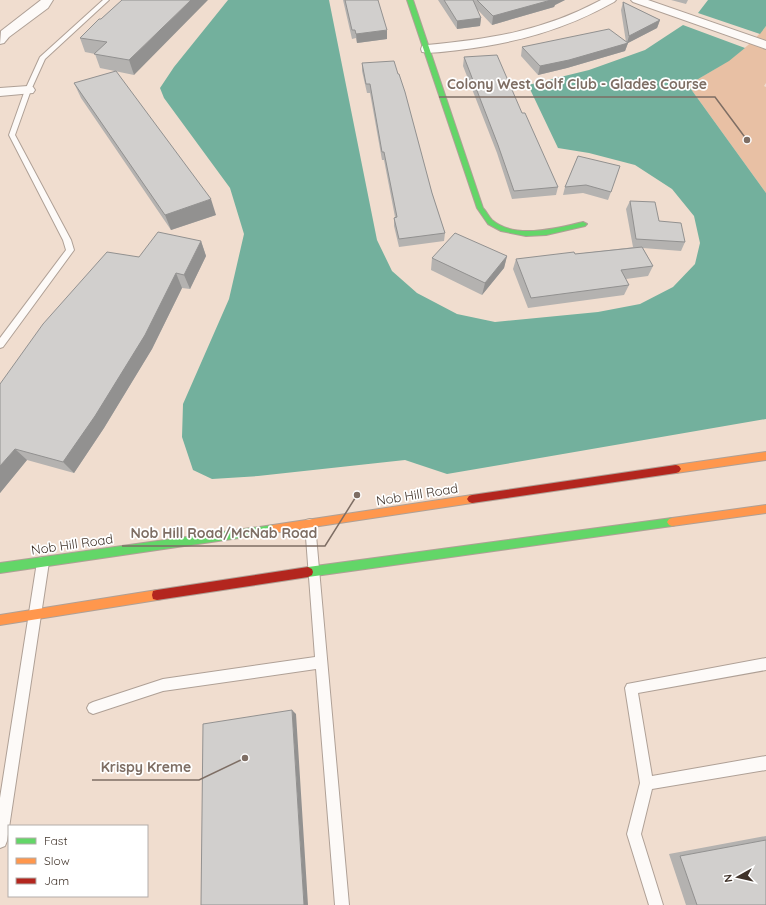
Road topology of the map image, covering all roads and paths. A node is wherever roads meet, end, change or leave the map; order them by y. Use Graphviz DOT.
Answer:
graph roads {
  1 [pos="47,0"];
  2 [pos="106,0"];
  3 [pos="410,0"];
  4 [pos="610,0"];
  5 [pos="637,0"];
  6 [pos="0,40"];
  7 [pos="766,45"];
  8 [pos="427,49"];
  9 [pos="28,90"];
  10 [pos="0,92"];
  11 [pos="583,224"];
  12 [pos="0,345"];
  13 [pos="766,456"];
  14 [pos="766,509"];
  15 [pos="310,524"];
  16 [pos="43,562"];
  17 [pos="0,568"];
  18 [pos="314,571"];
  19 [pos="35,614"];
  20 [pos="0,620"];
  21 [pos="321,662"];
  22 [pos="766,664"];
  23 [pos="93,708"];
  24 [pos="766,763"];
  25 [pos="647,783"];
  26 [pos="0,841"];
  27 [pos="342,905"];
  28 [pos="656,905"];
  1 -- 6 [label="street"];
  2 -- 9 [label="lane"];
  3 -- 8 [label="main road"];
  4 -- 8 [label="street"];
  5 -- 7 [label="street"];
  8 -- 11 [label="main road"];
  9 -- 10 [label="street"];
  9 -- 12 [label="lane"];
  13 -- 15 [label="main road, Nob Hill Road"];
  14 -- 18 [label="main road"];
  15 -- 16 [label="main road, Nob Hill Road"];
  15 -- 18 [label="lane"];
  16 -- 17 [label="main road, Nob Hill Road"];
  16 -- 19 [label="lane"];
  18 -- 19 [label="main road"];
  18 -- 21 [label="lane"];
  19 -- 20 [label="main road"];
  19 -- 26 [label="lane"];
  21 -- 23 [label="lane"];
  21 -- 27 [label="lane"];
  22 -- 25 [label="lane"];
  24 -- 25 [label="lane"];
  25 -- 28 [label="lane"];
}
